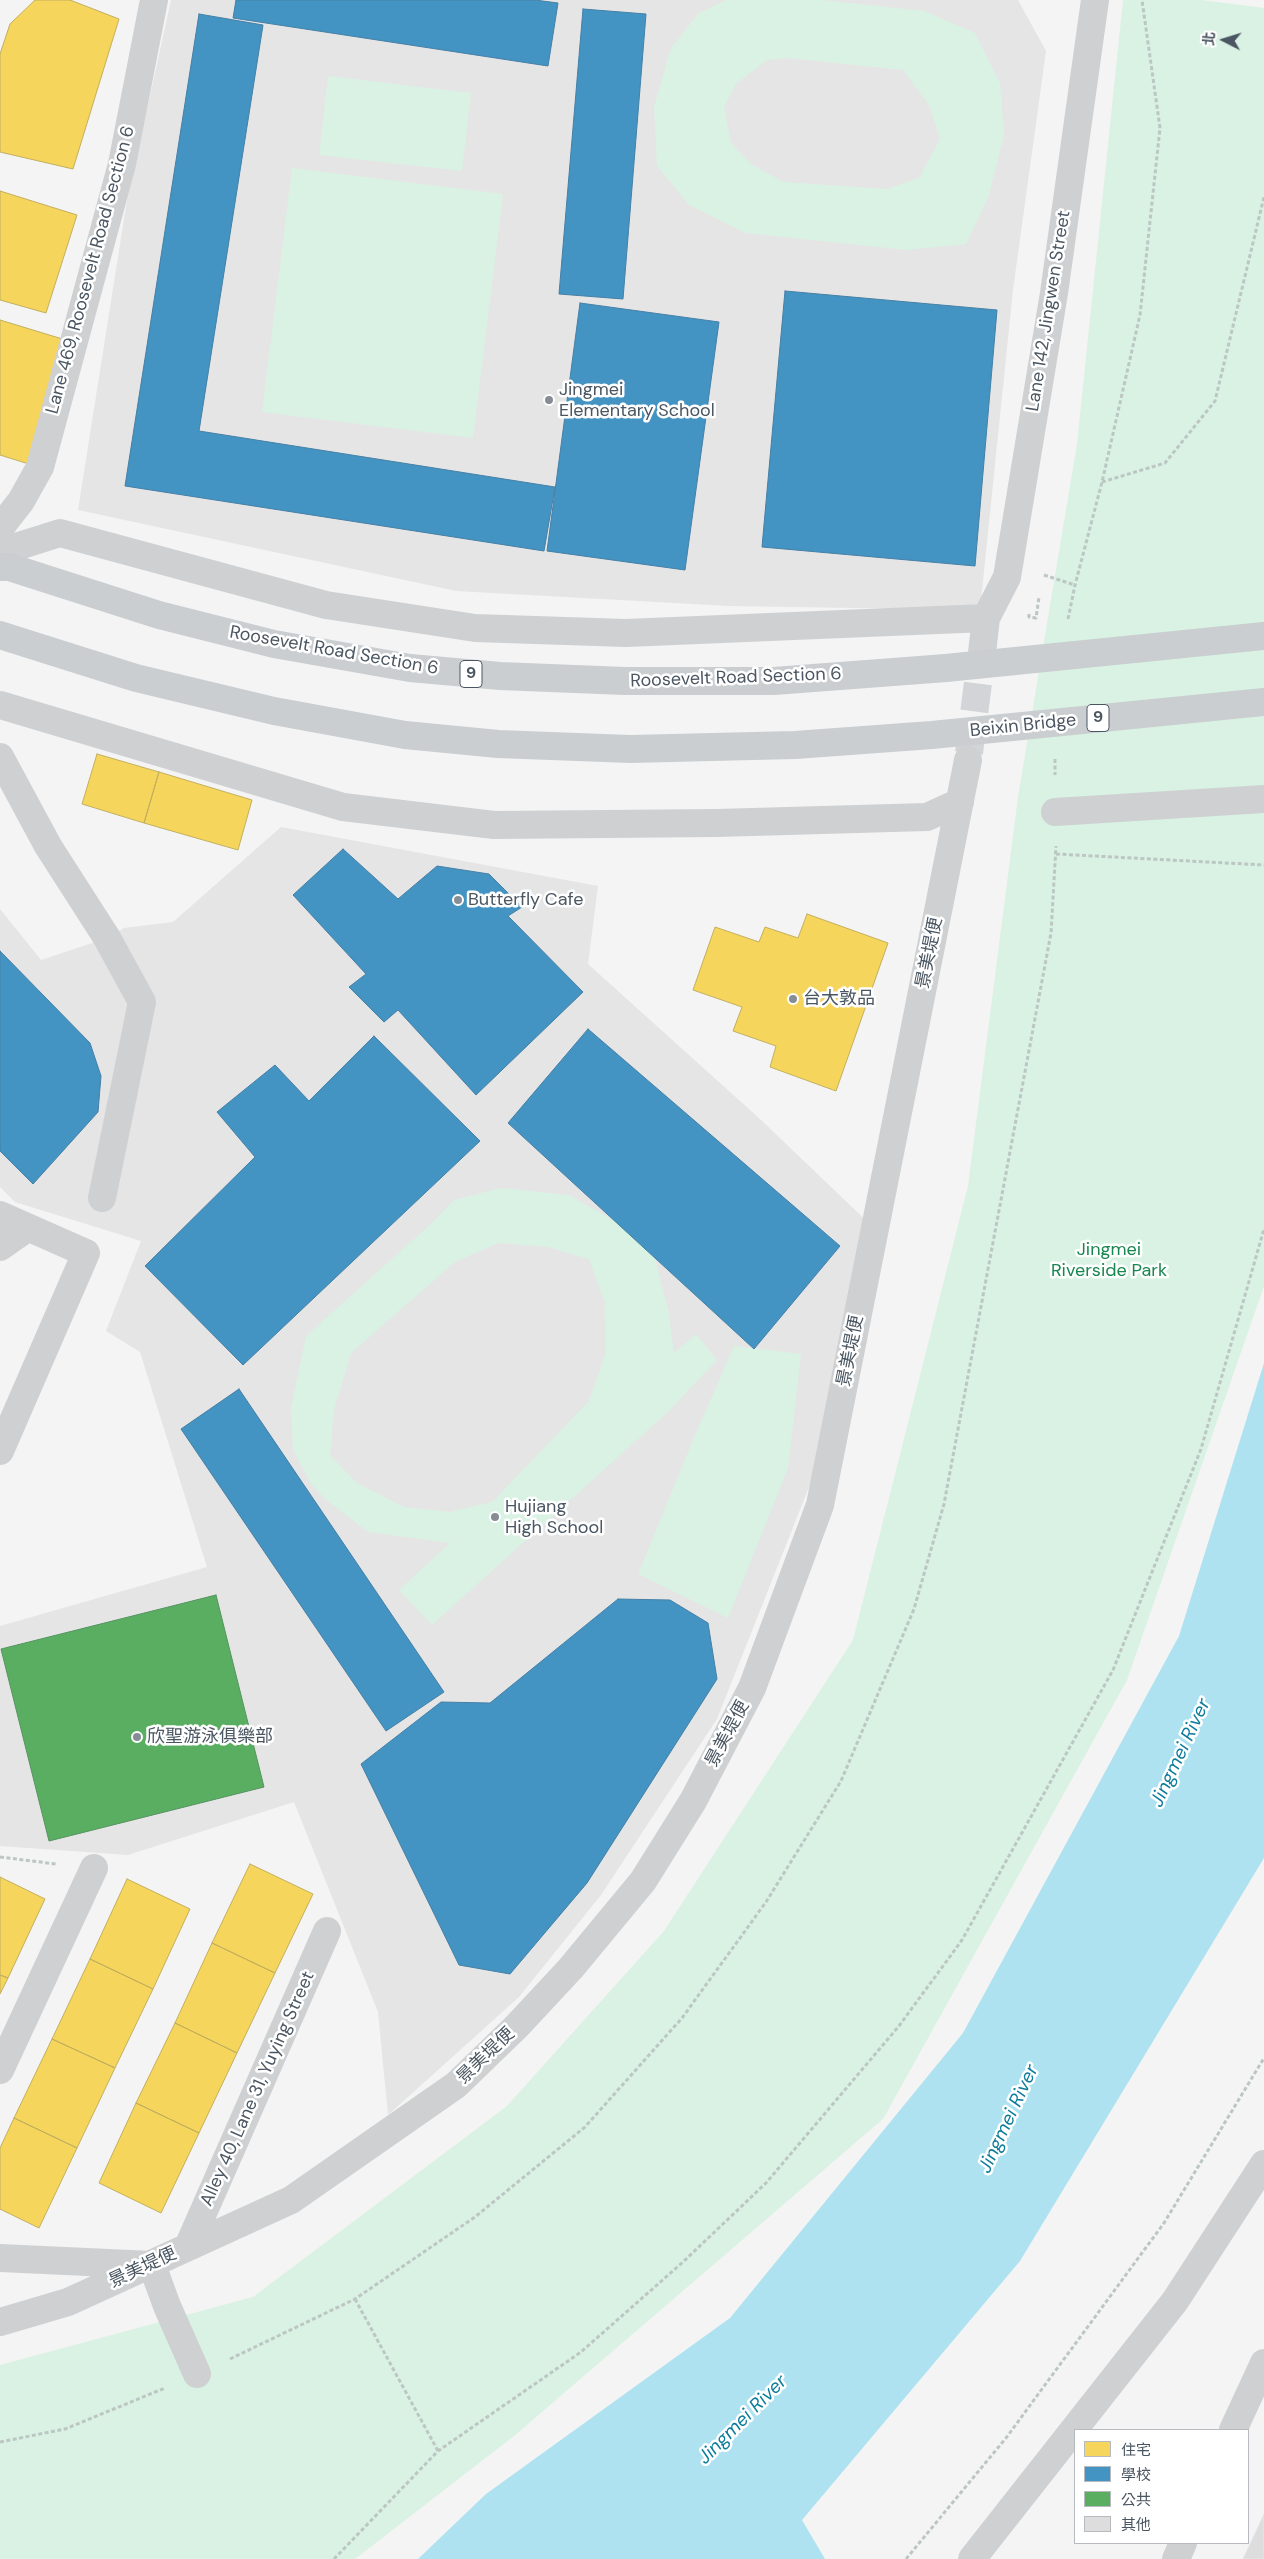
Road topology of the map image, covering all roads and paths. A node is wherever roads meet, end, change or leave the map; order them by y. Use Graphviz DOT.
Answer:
graph roads {
  1 [pos="154,0"];
  2 [pos="1095,0"];
  3 [pos="1142,0"];
  4 [pos="1264,197"];
  5 [pos="0,528"];
  6 [pos="3,562"];
  7 [pos="1043,575"];
  8 [pos="1075,584"];
  9 [pos="1029,617"];
  10 [pos="1036,618"];
  11 [pos="0,635"];
  12 [pos="1264,636"];
  13 [pos="1264,702"];
  14 [pos="0,705"];
  15 [pos="0,757"];
  16 [pos="968,760"];
  17 [pos="1264,800"];
  18 [pos="960,802"];
  19 [pos="1055,812"];
  20 [pos="1056,854"];
  21 [pos="1264,865"];
  22 [pos="102,1198"];
  23 [pos="0,1215"];
  24 [pos="27,1228"];
  25 [pos="1264,1229"];
  26 [pos="0,1247"];
  27 [pos="0,1451"];
  28 [pos="0,1857"];
  29 [pos="94,1868"];
  30 [pos="327,1931"];
  31 [pos="1264,2058"];
  32 [pos="0,2070"];
  33 [pos="1264,2164"];
  34 [pos="188,2247"];
  35 [pos="0,2258"];
  36 [pos="152,2265"];
  37 [pos="355,2300"];
  38 [pos="0,2322"];
  39 [pos="1264,2363"];
  40 [pos="197,2374"];
  41 [pos="1074,2429"];
  42 [pos="1074,2429"];
  43 [pos="1233,2429"];
  44 [pos="438,2450"];
  45 [pos="1183,2544"];
  46 [pos="334,2559"];
  47 [pos="906,2559"];
  48 [pos="972,2559"];
  49 [pos="1176,2559"];
  1 -- 5 [label="street, Lane 469, Roosevelt Road Section 6"];
  2 -- 6 [label="street, Lane 142, Jingwen Street"];
  3 -- 4 [label="path"];
  6 -- 12 [label="main road, Roosevelt Road Section 6 / 9, bridge"];
  7 -- 8 [label="path"];
  9 -- 10 [label="path"];
  11 -- 13 [label="main road, Beixin Bridge / 9, bridge"];
  14 -- 18 [label="street"];
  15 -- 22 [label="street"];
  16 -- 18 [label="street, 景美堤便"];
  17 -- 19 [label="street"];
  18 -- 34 [label="street, 景美堤便"];
  20 -- 21 [label="path"];
  23 -- 24 [label="street"];
  24 -- 26 [label="street"];
  24 -- 27 [label="street"];
  25 -- 44 [label="path"];
  28 -- 29 [label="path"];
  29 -- 32 [label="street"];
  30 -- 34 [label="street, Alley 40, Lane 31, Yuying Street"];
  31 -- 47 [label="path"];
  33 -- 42 [label="street"];
  34 -- 36 [label="street, 景美堤便"];
  35 -- 36 [label="street"];
  36 -- 38 [label="street, 景美堤便"];
  36 -- 40 [label="street"];
  37 -- 44 [label="path"];
  39 -- 43 [label="street"];
  41 -- 48 [label="street"];
  44 -- 46 [label="path"];
  45 -- 49 [label="street"];
}
